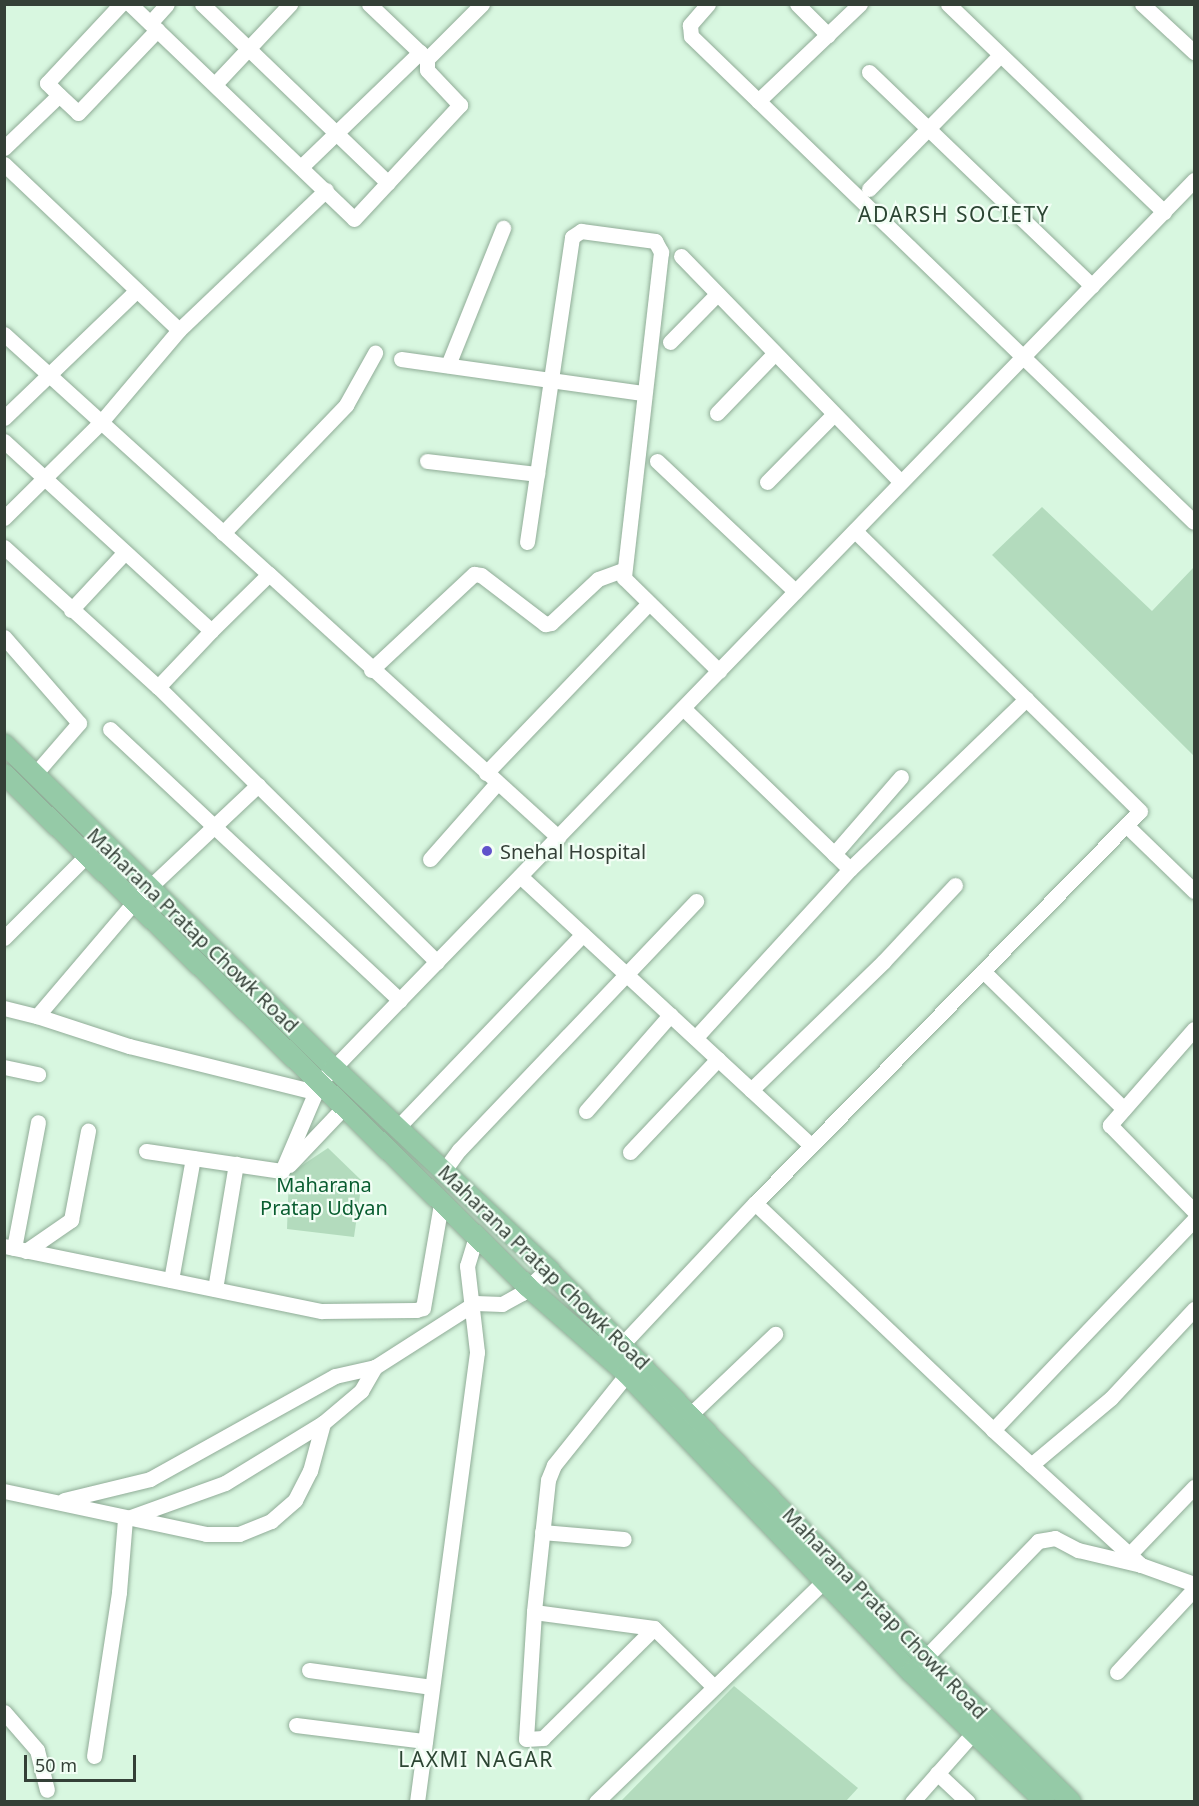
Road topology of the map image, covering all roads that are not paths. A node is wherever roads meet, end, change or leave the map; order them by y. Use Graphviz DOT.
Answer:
graph roads {
  1 [pos="121,4"];
  2 [pos="130,4"];
  3 [pos="167,4"];
  4 [pos="202,4"];
  5 [pos="290,4"];
  6 [pos="369,4"];
  7 [pos="482,4"];
  8 [pos="708,4"];
  9 [pos="798,4"];
  10 [pos="860,4"];
  11 [pos="948,4"];
  12 [pos="1142,4"];
  13 [pos="153,26"];
  14 [pos="828,34"];
  15 [pos="249,50"];
  16 [pos="1194,52"];
  17 [pos="1000,55"];
  18 [pos="423,56"];
  19 [pos="869,72"];
  20 [pos="215,84"];
  21 [pos="59,95"];
  22 [pos="758,101"];
  23 [pos="928,129"];
  24 [pos="338,135"];
  25 [pos="4,148"];
  26 [pos="302,166"];
  27 [pos="8,174"];
  28 [pos="1194,180"];
  29 [pos="388,183"];
  30 [pos="869,189"];
  31 [pos="326,190"];
  32 [pos="1164,212"];
  33 [pos="503,228"];
  34 [pos="681,256"];
  35 [pos="1092,286"];
  36 [pos="136,291"];
  37 [pos="717,294"];
  38 [pos="179,330"];
  39 [pos="4,334"];
  40 [pos="670,342"];
  41 [pos="375,352"];
  42 [pos="775,353"];
  43 [pos="1024,357"];
  44 [pos="401,359"];
  45 [pos="448,365"];
  46 [pos="50,375"];
  47 [pos="550,380"];
  48 [pos="643,393"];
  49 [pos="717,413"];
  50 [pos="834,414"];
  51 [pos="4,418"];
  52 [pos="101,422"];
  53 [pos="4,441"];
  54 [pos="427,461"];
  55 [pos="657,461"];
  56 [pos="537,474"];
  57 [pos="46,478"];
  58 [pos="767,482"];
  59 [pos="901,482"];
  60 [pos="4,518"];
  61 [pos="1194,522"];
  62 [pos="855,531"];
  63 [pos="223,532"];
  64 [pos="527,542"];
  65 [pos="4,547"];
  66 [pos="125,552"];
  67 [pos="623,570"];
  68 [pos="269,574"];
  69 [pos="795,591"];
  70 [pos="648,604"];
  71 [pos="71,610"];
  72 [pos="211,631"];
  73 [pos="4,637"];
  74 [pos="371,670"];
  75 [pos="719,671"];
  76 [pos="158,687"];
  77 [pos="1026,699"];
  78 [pos="683,708"];
  79 [pos="110,729"];
  80 [pos="4,744"];
  81 [pos="4,774"];
  82 [pos="35,774"];
  83 [pos="901,777"];
  84 [pos="492,778"];
  85 [pos="258,785"];
  86 [pos="1126,825"];
  87 [pos="215,826"];
  88 [pos="558,837"];
  89 [pos="834,854"];
  90 [pos="86,856"];
  91 [pos="430,859"];
  92 [pos="850,869"];
  93 [pos="520,876"];
  94 [pos="955,885"];
  95 [pos="1194,891"];
  96 [pos="142,895"];
  97 [pos="696,901"];
  98 [pos="583,934"];
  99 [pos="4,938"];
  100 [pos="437,962"];
  101 [pos="983,971"];
  102 [pos="627,975"];
  103 [pos="400,1000"];
  104 [pos="4,1008"];
  105 [pos="670,1015"];
  106 [pos="37,1016"];
  107 [pos="1194,1029"];
  108 [pos="695,1038"];
  109 [pos="718,1059"];
  110 [pos="4,1067"];
  111 [pos="334,1068"];
  112 [pos="38,1074"];
  113 [pos="318,1087"];
  114 [pos="751,1090"];
  115 [pos="344,1107"];
  116 [pos="1124,1109"];
  117 [pos="586,1111"];
  118 [pos="38,1122"];
  119 [pos="398,1127"];
  120 [pos="88,1131"];
  121 [pos="811,1145"];
  122 [pos="146,1151"];
  123 [pos="630,1152"];
  124 [pos="193,1158"];
  125 [pos="236,1164"];
  126 [pos="445,1170"];
  127 [pos="282,1171"];
  128 [pos="755,1203"];
  129 [pos="441,1204"];
  130 [pos="1193,1209"];
  131 [pos="476,1237"];
  132 [pos="15,1249"];
  133 [pos="548,1269"];
  134 [pos="171,1280"];
  135 [pos="528,1287"];
  136 [pos="215,1289"];
  137 [pos="475,1303"];
  138 [pos="1194,1309"];
  139 [pos="775,1334"];
  140 [pos="617,1351"];
  141 [pos="375,1367"];
  142 [pos="627,1374"];
  143 [pos="692,1413"];
  144 [pos="323,1423"];
  145 [pos="993,1430"];
  146 [pos="1031,1465"];
  147 [pos="1194,1486"];
  148 [pos="4,1491"];
  149 [pos="61,1500"];
  150 [pos="125,1519"];
  151 [pos="542,1532"];
  152 [pos="624,1539"];
  153 [pos="1131,1560"];
  154 [pos="831,1574"];
  155 [pos="1194,1584"];
  156 [pos="1194,1589"];
  157 [pos="534,1612"];
  158 [pos="654,1628"];
  159 [pos="925,1658"];
  160 [pos="309,1670"];
  161 [pos="1117,1671"];
  162 [pos="911,1672"];
  163 [pos="432,1687"];
  164 [pos="714,1687"];
  165 [pos="4,1712"];
  166 [pos="296,1725"];
  167 [pos="973,1733"];
  168 [pos="425,1741"];
  169 [pos="94,1756"];
  170 [pos="937,1773"];
  171 [pos="47,1790"];
  172 [pos="417,1802"];
  173 [pos="596,1802"];
  174 [pos="912,1802"];
  175 [pos="968,1802"];
  176 [pos="1045,1802"];
  177 [pos="1071,1802"];
  1 -- 21 [label="street"];
  2 -- 13 [label="street"];
  3 -- 13 [label="street"];
  4 -- 15 [label="street"];
  5 -- 15 [label="street"];
  6 -- 18 [label="street"];
  7 -- 18 [label="street"];
  8 -- 22 [label="street"];
  9 -- 14 [label="street"];
  10 -- 14 [label="street"];
  11 -- 17 [label="street"];
  12 -- 16 [label="street"];
  13 -- 20 [label="street"];
  13 -- 21 [label="street"];
  14 -- 22 [label="street"];
  15 -- 20 [label="street"];
  15 -- 24 [label="street"];
  17 -- 23 [label="street"];
  17 -- 32 [label="street"];
  18 -- 24 [label="street"];
  18 -- 29 [label="street"];
  19 -- 23 [label="street"];
  20 -- 26 [label="street"];
  21 -- 25 [label="street"];
  22 -- 43 [label="street"];
  23 -- 30 [label="street"];
  23 -- 35 [label="street"];
  24 -- 26 [label="street"];
  24 -- 29 [label="street"];
  26 -- 31 [label="street"];
  27 -- 36 [label="street"];
  28 -- 32 [label="street"];
  29 -- 31 [label="street"];
  31 -- 38 [label="street"];
  32 -- 35 [label="street"];
  33 -- 45 [label="street"];
  34 -- 37 [label="street"];
  35 -- 43 [label="street"];
  36 -- 38 [label="street"];
  36 -- 46 [label="street"];
  37 -- 40 [label="street"];
  37 -- 42 [label="street"];
  38 -- 52 [label="street"];
  39 -- 46 [label="street"];
  41 -- 63 [label="street"];
  42 -- 49 [label="street"];
  42 -- 50 [label="street"];
  43 -- 59 [label="street"];
  43 -- 61 [label="street"];
  44 -- 45 [label="street"];
  45 -- 47 [label="street"];
  46 -- 51 [label="street"];
  46 -- 52 [label="street"];
  47 -- 48 [label="street"];
  47 -- 48 [label="street"];
  47 -- 56 [label="street"];
  48 -- 67 [label="street"];
  50 -- 58 [label="street"];
  50 -- 59 [label="street"];
  52 -- 57 [label="street"];
  52 -- 63 [label="street"];
  53 -- 57 [label="street"];
  54 -- 56 [label="street"];
  55 -- 69 [label="street"];
  56 -- 64 [label="street"];
  57 -- 60 [label="street"];
  57 -- 66 [label="street"];
  59 -- 62 [label="street"];
  62 -- 69 [label="street"];
  62 -- 77 [label="street"];
  63 -- 68 [label="street"];
  65 -- 71 [label="street"];
  66 -- 71 [label="street"];
  66 -- 72 [label="street"];
  67 -- 70 [label="street"];
  67 -- 74 [label="street"];
  68 -- 72 [label="street"];
  68 -- 74 [label="street"];
  69 -- 75 [label="street"];
  70 -- 75 [label="street"];
  70 -- 84 [label="street"];
  71 -- 76 [label="street"];
  72 -- 76 [label="street"];
  73 -- 82 [label="street"];
  74 -- 84 [label="street"];
  75 -- 78 [label="street"];
  76 -- 85 [label="street"];
  77 -- 86 [label="street"];
  77 -- 92 [label="street"];
  78 -- 88 [label="street"];
  78 -- 89 [label="street"];
  79 -- 87 [label="street"];
  80 -- 82 [label="main road, Maharana Pratap Chowk Road"];
  81 -- 90 [label="main road, Maharana Pratap Chowk Road"];
  82 -- 96 [label="main road, Maharana Pratap Chowk Road"];
  83 -- 89 [label="street"];
  84 -- 88 [label="street"];
  84 -- 91 [label="street"];
  85 -- 87 [label="street"];
  85 -- 100 [label="street"];
  86 -- 95 [label="street"];
  86 -- 101 [label="street"];
  87 -- 96 [label="street"];
  87 -- 103 [label="street"];
  88 -- 93 [label="street"];
  89 -- 92 [label="street"];
  90 -- 96 [label="main road, Maharana Pratap Chowk Road"];
  90 -- 99 [label="street"];
  92 -- 108 [label="street"];
  93 -- 98 [label="street"];
  93 -- 100 [label="street"];
  94 -- 114 [label="street"];
  96 -- 106 [label="street"];
  96 -- 111 [label="main road, Maharana Pratap Chowk Road"];
  96 -- 113 [label="main road, Maharana Pratap Chowk Road"];
  97 -- 102 [label="street"];
  98 -- 102 [label="street"];
  98 -- 119 [label="street"];
  100 -- 103 [label="street"];
  101 -- 116 [label="street"];
  101 -- 121 [label="street"];
  102 -- 105 [label="street"];
  102 -- 126 [label="street"];
  103 -- 111 [label="street"];
  104 -- 106 [label="street"];
  105 -- 108 [label="street"];
  105 -- 117 [label="street"];
  106 -- 113 [label="street"];
  107 -- 116 [label="street"];
  108 -- 109 [label="street"];
  109 -- 114 [label="street"];
  109 -- 123 [label="street"];
  110 -- 112 [label="street"];
  111 -- 113 [label="street"];
  111 -- 119 [label="main road, Maharana Pratap Chowk Road"];
  113 -- 115 [label="main road, Maharana Pratap Chowk Road"];
  113 -- 127 [label="street"];
  114 -- 121 [label="street"];
  115 -- 127 [label="street"];
  115 -- 129 [label="main road, Maharana Pratap Chowk Road"];
  116 -- 130 [label="street"];
  118 -- 132 [label="street"];
  119 -- 126 [label="main road, Maharana Pratap Chowk Road"];
  120 -- 132 [label="street"];
  121 -- 128 [label="street"];
  122 -- 124 [label="street"];
  124 -- 125 [label="street"];
  124 -- 134 [label="street"];
  125 -- 127 [label="street"];
  125 -- 136 [label="street"];
  126 -- 133 [label="main road, Maharana Pratap Chowk Road"];
  128 -- 140 [label="street"];
  128 -- 145 [label="street"];
  129 -- 131 [label="main road, Maharana Pratap Chowk Road"];
  129 -- 136 [label="street"];
  130 -- 145 [label="street"];
  131 -- 135 [label="main road, Maharana Pratap Chowk Road"];
  131 -- 137 [label="street"];
  132 -- 134 [label="street"];
  133 -- 135 [label="street"];
  133 -- 140 [label="main road, Maharana Pratap Chowk Road"];
  134 -- 136 [label="street"];
  135 -- 137 [label="street"];
  135 -- 140 [label="main road, Maharana Pratap Chowk Road"];
  137 -- 141 [label="street"];
  137 -- 163 [label="street"];
  138 -- 146 [label="street"];
  139 -- 143 [label="street"];
  140 -- 142 [label="main road, Maharana Pratap Chowk Road"];
  140 -- 143 [label="main road, Maharana Pratap Chowk Road"];
  141 -- 144 [label="street"];
  141 -- 149 [label="street"];
  142 -- 151 [label="street"];
  142 -- 154 [label="main road, Maharana Pratap Chowk Road"];
  143 -- 154 [label="main road, Maharana Pratap Chowk Road"];
  144 -- 150 [label="street"];
  144 -- 150 [label="street"];
  145 -- 146 [label="street"];
  146 -- 153 [label="street"];
  147 -- 153 [label="street"];
  148 -- 149 [label="street"];
  149 -- 150 [label="street"];
  150 -- 169 [label="street"];
  151 -- 152 [label="street"];
  151 -- 157 [label="street"];
  153 -- 155 [label="street"];
  153 -- 159 [label="street"];
  154 -- 159 [label="main road, Maharana Pratap Chowk Road"];
  154 -- 162 [label="main road, Maharana Pratap Chowk Road"];
  154 -- 164 [label="street"];
  156 -- 161 [label="street"];
  157 -- 158 [label="street"];
  157 -- 158 [label="street"];
  158 -- 164 [label="street"];
  159 -- 162 [label="street"];
  159 -- 177 [label="main road, Maharana Pratap Chowk Road"];
  160 -- 163 [label="street"];
  162 -- 167 [label="main road, Maharana Pratap Chowk Road"];
  163 -- 168 [label="street"];
  164 -- 173 [label="street"];
  165 -- 171 [label="street"];
  166 -- 168 [label="street"];
  167 -- 170 [label="street"];
  167 -- 176 [label="main road, Maharana Pratap Chowk Road"];
  168 -- 172 [label="street"];
  170 -- 174 [label="street"];
  170 -- 175 [label="street"];
}
